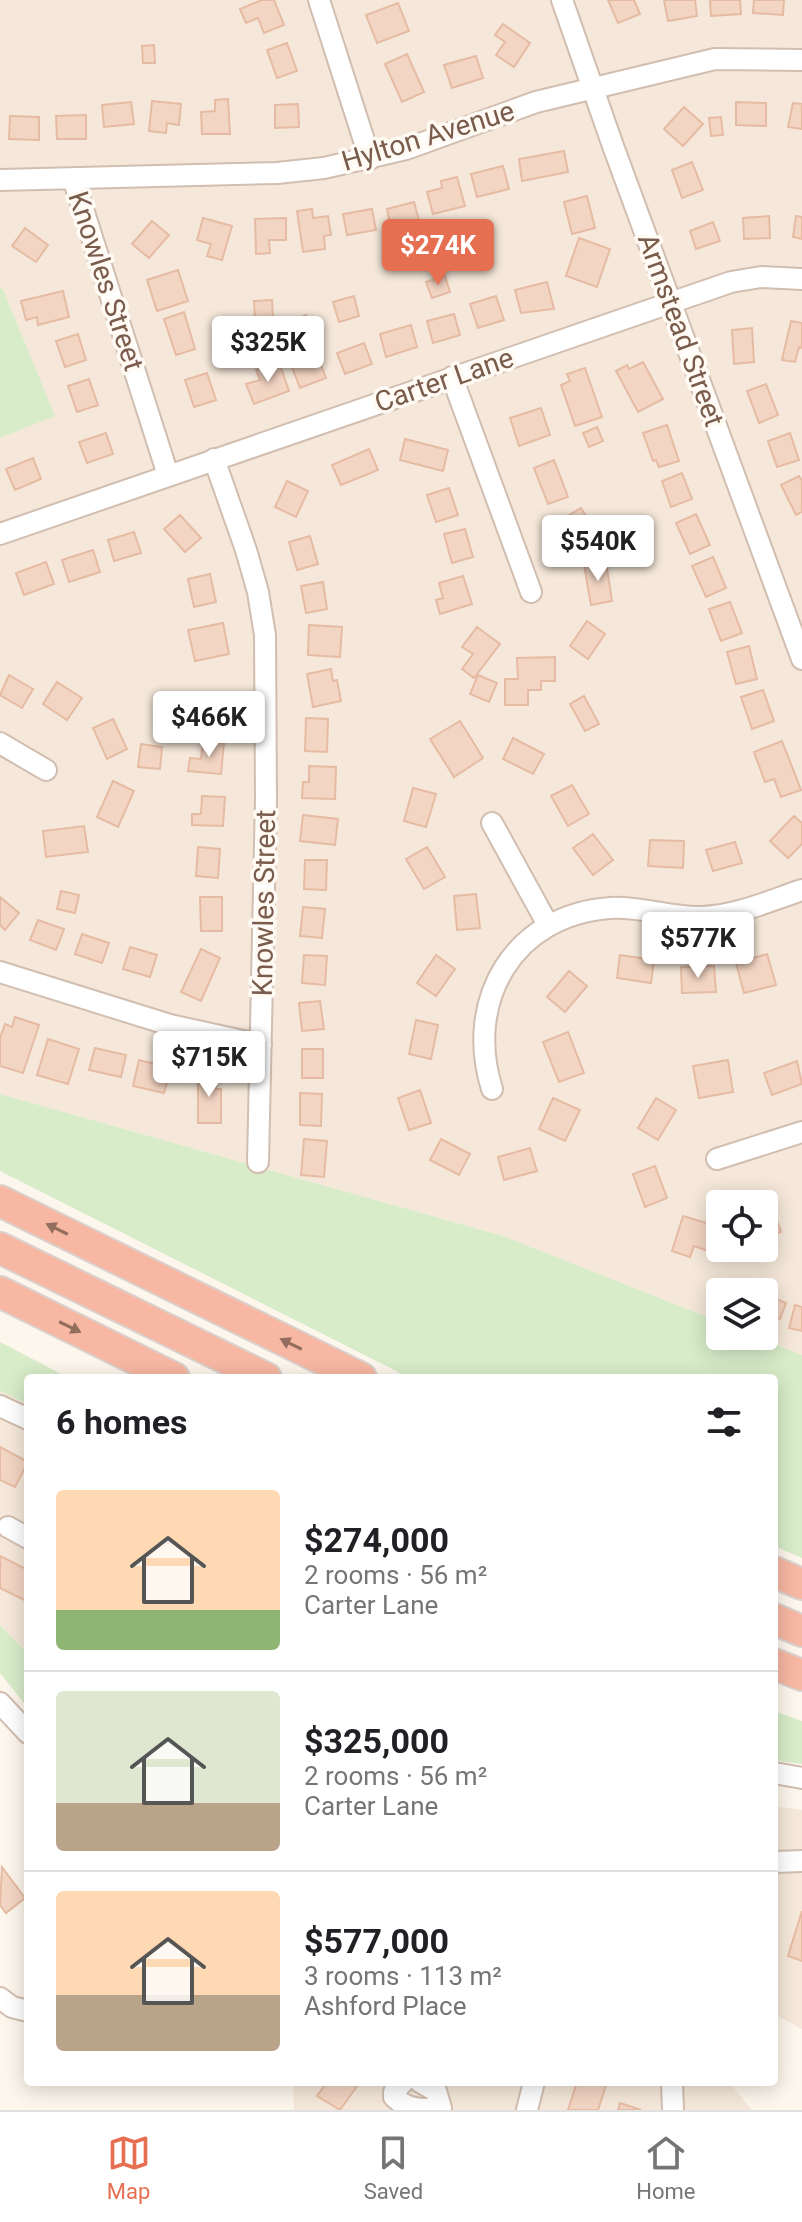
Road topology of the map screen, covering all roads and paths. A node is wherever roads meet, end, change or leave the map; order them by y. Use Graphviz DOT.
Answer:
graph roads {
  1 [pos="319,0"];
  2 [pos="562,0"];
  3 [pos="802,60"];
  4 [pos="593,89"];
  5 [pos="370,159"];
  6 [pos="73,178"];
  7 [pos="0,180"];
  8 [pos="802,279"];
  9 [pos="670,302"];
  10 [pos="452,377"];
  11 [pos="214,459"];
  12 [pos="168,475"];
  13 [pos="0,534"];
  14 [pos="531,592"];
  15 [pos="802,659"];
  16 [pos="0,743"];
  17 [pos="46,770"];
  18 [pos="492,823"];
  19 [pos="802,890"];
  20 [pos="548,925"];
  21 [pos="0,972"];
  22 [pos="261,1045"];
  23 [pos="492,1089"];
  24 [pos="802,1132"];
  25 [pos="717,1159"];
  26 [pos="258,1162"];
  27 [pos="0,1201"];
  28 [pos="0,1248"];
  29 [pos="0,1292"];
  30 [pos="166,1374"];
  31 [pos="258,1374"];
  32 [pos="353,1374"];
  33 [pos="0,1406"];
  34 [pos="24,1417"];
  35 [pos="8,1527"];
  36 [pos="24,1536"];
  37 [pos="778,1574"];
  38 [pos="802,1584"];
  39 [pos="778,1621"];
  40 [pos="802,1631"];
  41 [pos="778,1666"];
  42 [pos="802,1675"];
  43 [pos="0,1703"];
  44 [pos="24,1729"];
  45 [pos="778,1774"];
  46 [pos="802,1778"];
  47 [pos="802,1861"];
  48 [pos="778,1862"];
  49 [pos="0,1998"];
  50 [pos="24,2010"];
  51 [pos="399,2086"];
  52 [pos="427,2086"];
  53 [pos="533,2086"];
  54 [pos="672,2086"];
  55 [pos="444,2109"];
  56 [pos="527,2110"];
  57 [pos="673,2110"];
  1 -- 5 [label="street"];
  2 -- 4 [label="street, Armstead Street"];
  3 -- 4 [label="street, Hylton Avenue"];
  4 -- 5 [label="street, Hylton Avenue"];
  4 -- 9 [label="street, Armstead Street"];
  5 -- 6 [label="street, Hylton Avenue"];
  6 -- 7 [label="street, Hylton Avenue"];
  6 -- 12 [label="street, Knowles Street"];
  8 -- 9 [label="street, Carter Lane"];
  9 -- 10 [label="street, Carter Lane"];
  9 -- 15 [label="street, Armstead Street"];
  10 -- 11 [label="street, Carter Lane"];
  10 -- 14 [label="street"];
  11 -- 12 [label="street, Carter Lane"];
  11 -- 22 [label="street, Knowles Street"];
  12 -- 13 [label="street, Carter Lane"];
  16 -- 17 [label="street"];
  18 -- 20 [label="street"];
  19 -- 20 [label="street"];
  20 -- 23 [label="street"];
  21 -- 22 [label="street"];
  22 -- 26 [label="street, Knowles Street"];
  24 -- 25 [label="street"];
  32 -- 27 [label="highway, one-way"];
  28 -- 31 [label="highway"];
  29 -- 30 [label="highway, one-way"];
  33 -- 34 [label="street"];
  35 -- 36 [label="street"];
  37 -- 38 [label="highway"];
  39 -- 40 [label="highway"];
  41 -- 42 [label="highway"];
  43 -- 44 [label="street"];
  45 -- 46 [label="street"];
  47 -- 48 [label="street"];
  49 -- 50 [label="street"];
  51 -- 55 [label="street"];
  52 -- 55 [label="street"];
  53 -- 56 [label="street"];
  54 -- 57 [label="street"];
}
